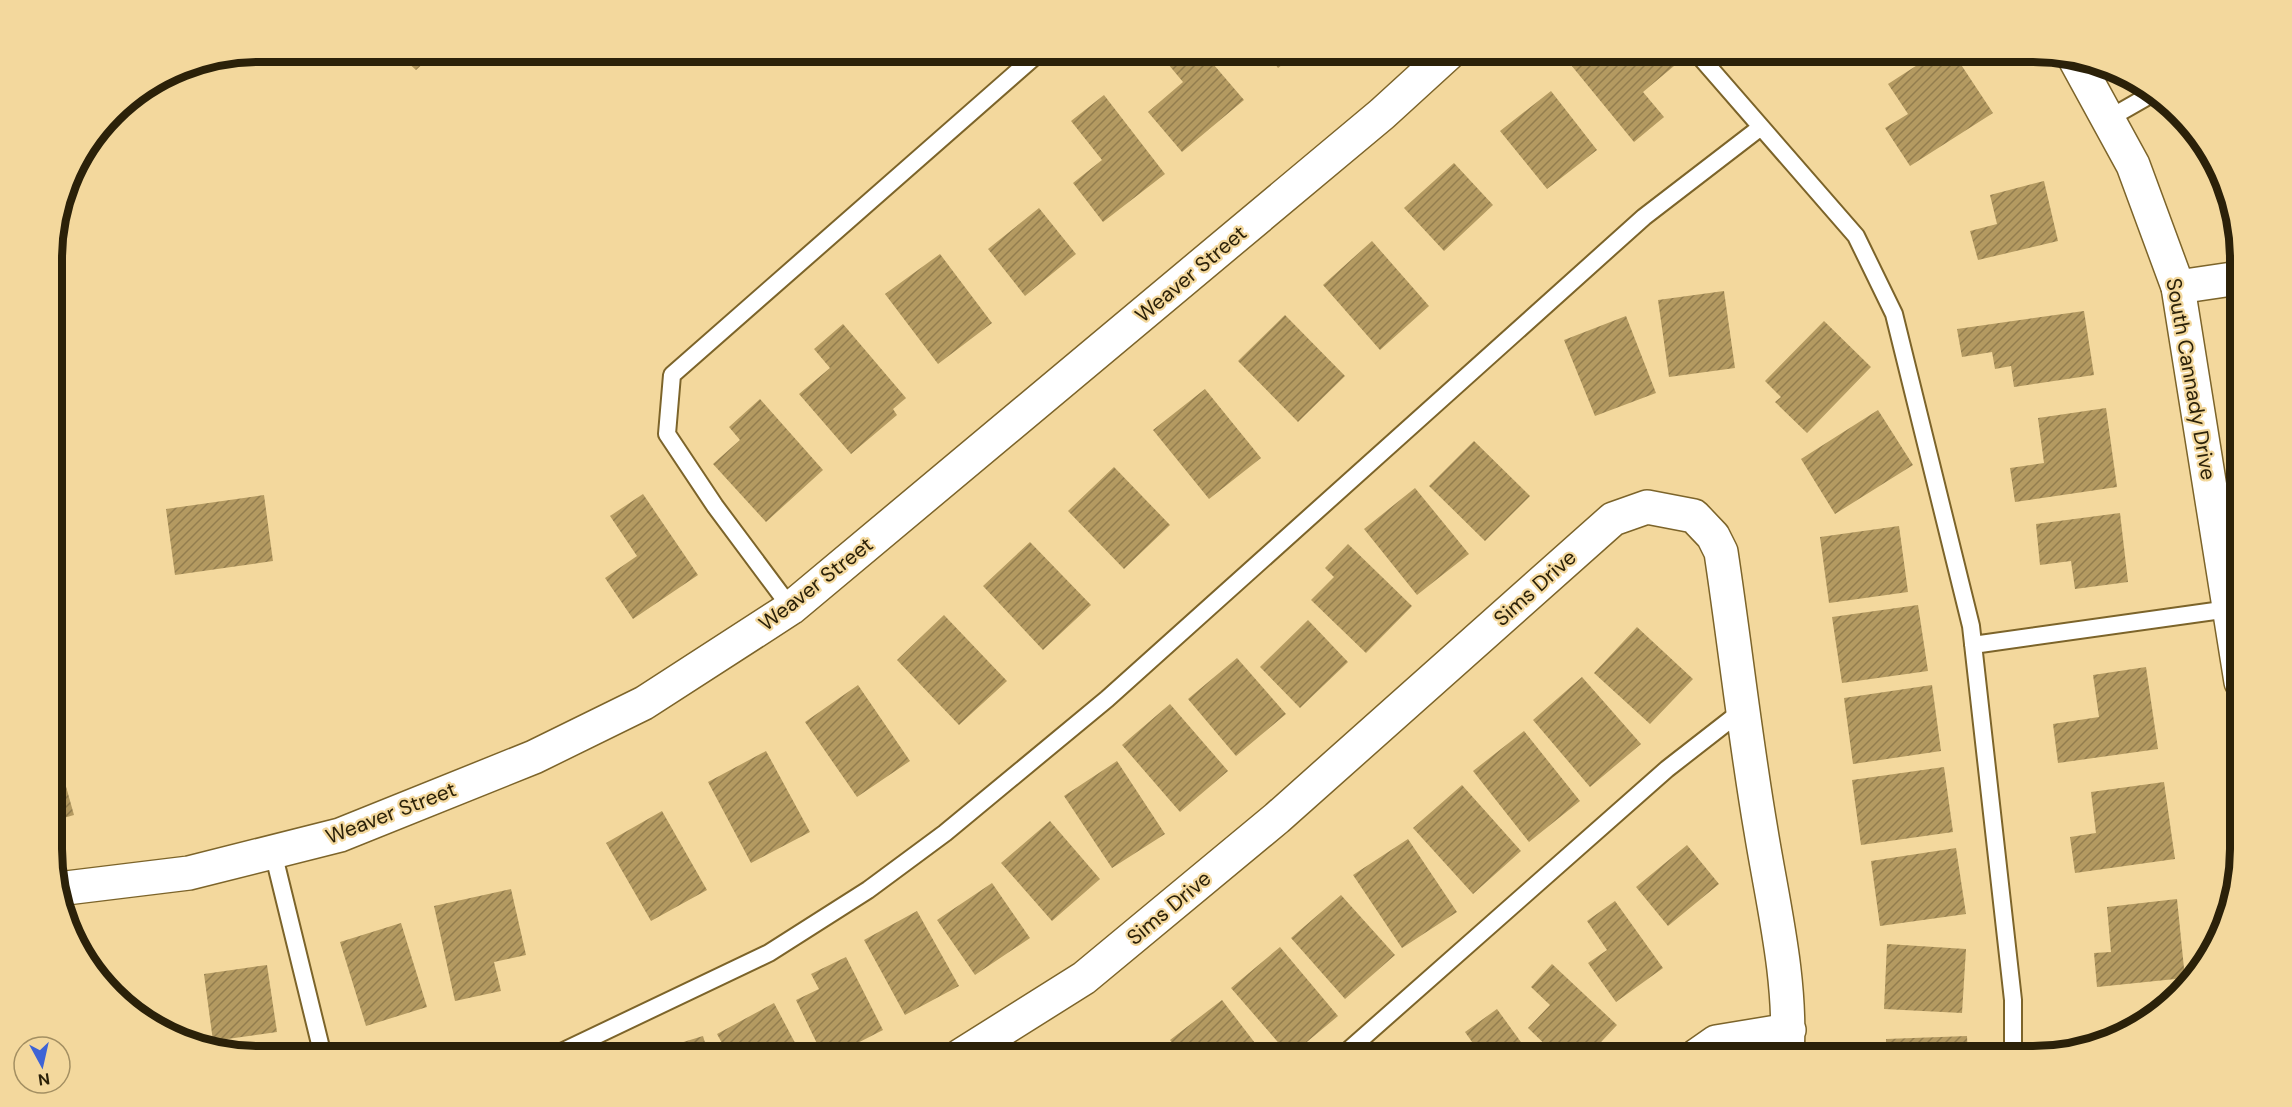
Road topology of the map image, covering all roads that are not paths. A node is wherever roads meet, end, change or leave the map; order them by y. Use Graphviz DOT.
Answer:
graph roads {
  1 [pos="1028,62"];
  2 [pos="1438,62"];
  3 [pos="1705,62"];
  4 [pos="2079,67"];
  5 [pos="2146,97"];
  6 [pos="2108,119"];
  7 [pos="1761,127"];
  8 [pos="2230,279"];
  9 [pos="2178,287"];
  10 [pos="2229,539"];
  11 [pos="791,608"];
  12 [pos="2229,609"];
  13 [pos="2230,615"];
  14 [pos="1973,645"];
  15 [pos="1744,710"];
  16 [pos="273,852"];
  17 [pos="66,888"];
  18 [pos="1788,1043"];
  19 [pos="1354,1045"];
  20 [pos="1711,1045"];
  21 [pos="2013,1045"];
  22 [pos="321,1046"];
  23 [pos="574,1046"];
  24 [pos="977,1046"];
  1 -- 11 [label="lane"];
  2 -- 11 [label="street, Weaver Street"];
  3 -- 7 [label="lane"];
  4 -- 6 [label="street, South Cannady Drive"];
  5 -- 6 [label="lane"];
  6 -- 9 [label="street, South Cannady Drive"];
  7 -- 14 [label="lane"];
  7 -- 23 [label="lane"];
  8 -- 9 [label="street"];
  9 -- 10 [label="street, South Cannady Drive"];
  10 -- 12 [label="street, South Cannady Drive"];
  11 -- 16 [label="street, Weaver Street"];
  12 -- 13 [label="street, South Cannady Drive"];
  12 -- 14 [label="lane"];
  14 -- 21 [label="lane"];
  15 -- 18 [label="street, Sims Drive"];
  15 -- 19 [label="lane"];
  15 -- 24 [label="street, Sims Drive"];
  16 -- 17 [label="street, Weaver Street"];
  16 -- 22 [label="lane"];
  18 -- 20 [label="street"];
}
